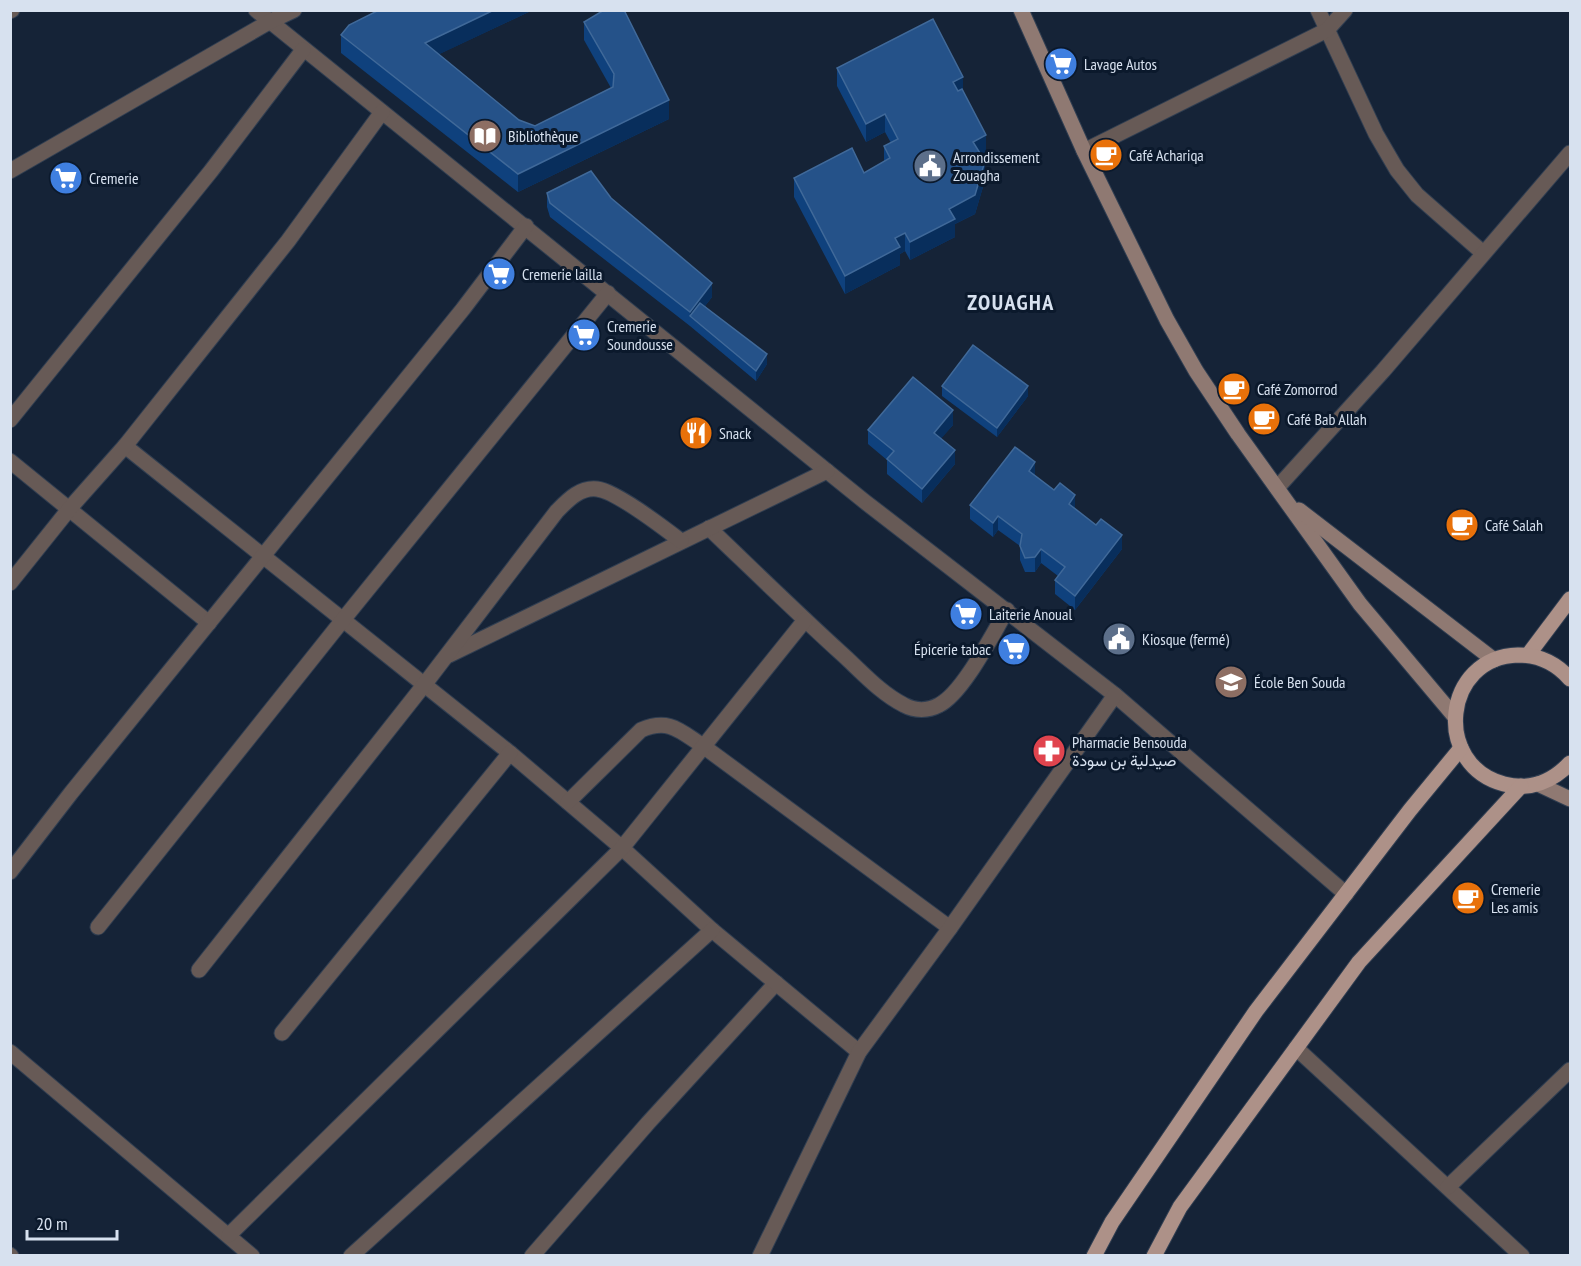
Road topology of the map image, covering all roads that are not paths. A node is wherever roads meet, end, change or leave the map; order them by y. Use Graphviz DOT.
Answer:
graph roads {
  1 [pos="256,10"];
  2 [pos="294,10"];
  3 [pos="1021,10"];
  4 [pos="1318,10"];
  5 [pos="1345,10"];
  6 [pos="269,22"];
  7 [pos="1328,30"];
  8 [pos="303,50"];
  9 [pos="382,112"];
  10 [pos="1084,151"];
  11 [pos="1570,153"];
  12 [pos="10,171"];
  13 [pos="525,226"];
  14 [pos="1483,253"];
  15 [pos="608,293"];
  16 [pos="10,420"];
  17 [pos="125,446"];
  18 [pos="10,461"];
  19 [pos="827,471"];
  20 [pos="1282,494"];
  21 [pos="70,508"];
  22 [pos="709,528"];
  23 [pos="681,541"];
  24 [pos="262,557"];
  25 [pos="10,583"];
  26 [pos="1570,599"];
  27 [pos="1007,610"];
  28 [pos="805,620"];
  29 [pos="342,621"];
  30 [pos="209,623"];
  31 [pos="446,656"];
  32 [pos="1528,656"];
  33 [pos="1494,660"];
  34 [pos="1570,679"];
  35 [pos="424,685"];
  36 [pos="1115,695"];
  37 [pos="1455,717"];
  38 [pos="703,746"];
  39 [pos="1461,748"];
  40 [pos="510,753"];
  41 [pos="1570,763"];
  42 [pos="1538,784"];
  43 [pos="1521,786"];
  44 [pos="1570,799"];
  45 [pos="568,802"];
  46 [pos="622,848"];
  47 [pos="10,872"];
  48 [pos="1346,894"];
  49 [pos="98,927"];
  50 [pos="950,928"];
  51 [pos="712,930"];
  52 [pos="200,970"];
  53 [pos="777,983"];
  54 [pos="282,1033"];
  55 [pos="1296,1048"];
  56 [pos="11,1052"];
  57 [pos="859,1052"];
  58 [pos="1570,1070"];
  59 [pos="1448,1187"];
  60 [pos="229,1235"];
  61 [pos="252,1256"];
  62 [pos="351,1256"];
  63 [pos="532,1256"];
  64 [pos="760,1256"];
  65 [pos="1094,1256"];
  66 [pos="1154,1256"];
  67 [pos="1522,1256"];
  1 -- 6 [label="street"];
  2 -- 6 [label="street"];
  3 -- 10 [label="main road"];
  4 -- 7 [label="street"];
  5 -- 7 [label="street"];
  6 -- 8 [label="street"];
  6 -- 12 [label="street"];
  7 -- 10 [label="street"];
  7 -- 14 [label="street"];
  8 -- 9 [label="street"];
  8 -- 16 [label="street"];
  9 -- 13 [label="street"];
  9 -- 17 [label="street"];
  10 -- 20 [label="main road"];
  11 -- 14 [label="street"];
  13 -- 15 [label="street"];
  13 -- 24 [label="street"];
  14 -- 20 [label="street"];
  15 -- 19 [label="street"];
  15 -- 29 [label="street"];
  17 -- 21 [label="street"];
  17 -- 24 [label="street"];
  18 -- 21 [label="street"];
  19 -- 22 [label="street"];
  19 -- 27 [label="street"];
  20 -- 33 [label="main road"];
  20 -- 37 [label="main road"];
  21 -- 25 [label="street"];
  21 -- 30 [label="street"];
  22 -- 23 [label="street"];
  22 -- 28 [label="street"];
  23 -- 31 [label="street"];
  23 -- 31 [label="street"];
  24 -- 29 [label="street"];
  24 -- 30 [label="street"];
  26 -- 32 [label="main road"];
  27 -- 28 [label="street"];
  27 -- 36 [label="street"];
  28 -- 38 [label="street"];
  29 -- 35 [label="street"];
  29 -- 49 [label="street"];
  30 -- 47 [label="street"];
  31 -- 35 [label="street"];
  32 -- 33 [label="main road"];
  32 -- 34 [label="main road"];
  33 -- 37 [label="main road"];
  35 -- 40 [label="street"];
  35 -- 52 [label="street"];
  36 -- 48 [label="street"];
  36 -- 50 [label="street"];
  37 -- 39 [label="main road"];
  38 -- 45 [label="street"];
  38 -- 46 [label="street"];
  38 -- 50 [label="street"];
  39 -- 43 [label="main road"];
  39 -- 48 [label="main road"];
  40 -- 45 [label="street"];
  40 -- 54 [label="street"];
  41 -- 42 [label="main road"];
  42 -- 43 [label="main road"];
  42 -- 44 [label="main road"];
  43 -- 55 [label="main road"];
  45 -- 46 [label="street"];
  46 -- 51 [label="street"];
  46 -- 60 [label="street"];
  48 -- 65 [label="main road"];
  50 -- 57 [label="street"];
  51 -- 53 [label="street"];
  51 -- 62 [label="street"];
  53 -- 57 [label="street"];
  53 -- 63 [label="street"];
  55 -- 59 [label="street"];
  55 -- 66 [label="main road"];
  56 -- 60 [label="street"];
  57 -- 64 [label="street"];
  58 -- 59 [label="street"];
  59 -- 67 [label="street"];
  60 -- 61 [label="street"];
}
